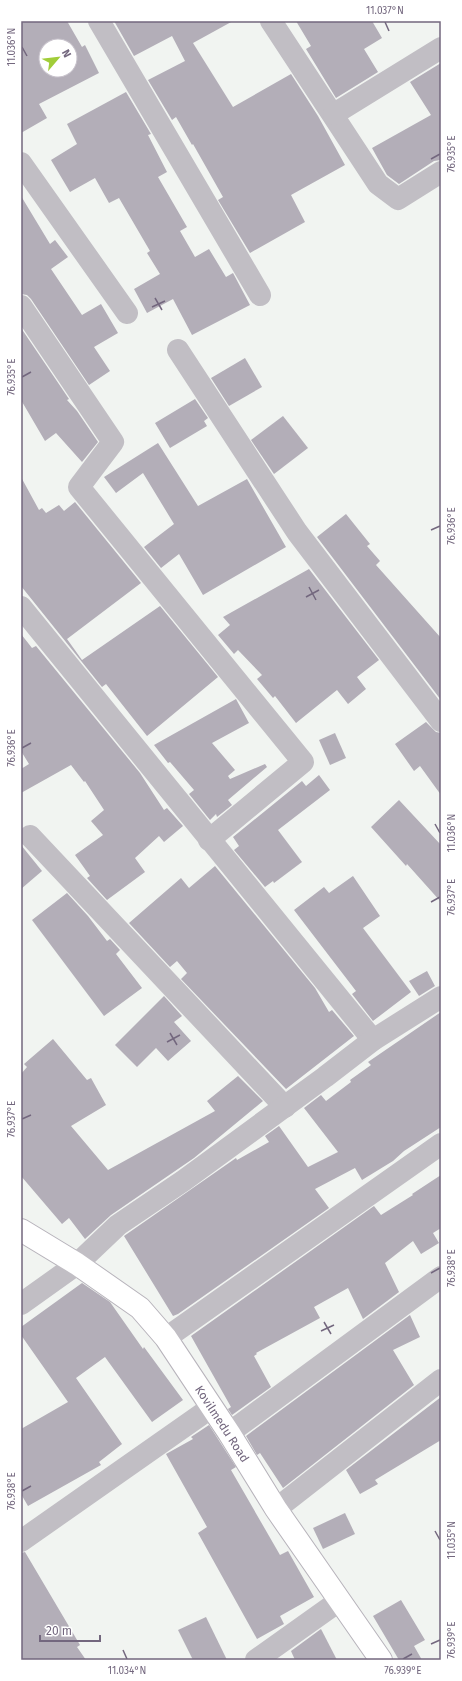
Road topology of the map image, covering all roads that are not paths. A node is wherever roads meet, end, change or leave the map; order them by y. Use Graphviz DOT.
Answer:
graph roads {
  1 [pos="99,21"];
  2 [pos="271,21"];
  3 [pos="441,48"];
  4 [pos="334,114"];
  5 [pos="21,163"];
  6 [pos="441,172"];
  7 [pos="260,295"];
  8 [pos="21,306"];
  9 [pos="127,313"];
  10 [pos="178,350"];
  11 [pos="21,607"];
  12 [pos="441,721"];
  13 [pos="30,836"];
  14 [pos="209,840"];
  15 [pos="441,997"];
  16 [pos="373,1040"];
  17 [pos="285,1106"];
  18 [pos="441,1144"];
  19 [pos="21,1230"];
  20 [pos="76,1264"];
  21 [pos="441,1277"];
  22 [pos="21,1304"];
  23 [pos="166,1338"];
  24 [pos="441,1380"];
  25 [pos="212,1408"];
  26 [pos="229,1433"];
  27 [pos="276,1509"];
  28 [pos="21,1541"];
  29 [pos="339,1601"];
  30 [pos="256,1660"];
  31 [pos="381,1660"];
  1 -- 7 [label="street"];
  2 -- 4 [label="street"];
  3 -- 4 [label="street"];
  4 -- 6 [label="street"];
  5 -- 9 [label="street"];
  8 -- 14 [label="street"];
  10 -- 12 [label="street"];
  11 -- 14 [label="street"];
  13 -- 17 [label="street"];
  14 -- 16 [label="street"];
  15 -- 16 [label="street"];
  16 -- 17 [label="street"];
  17 -- 20 [label="street"];
  18 -- 23 [label="street"];
  19 -- 20 [label="street, Kovilmedu Road"];
  20 -- 22 [label="street"];
  20 -- 23 [label="street, Kovilmedu Road"];
  21 -- 26 [label="street"];
  23 -- 25 [label="street, Kovilmedu Road"];
  24 -- 27 [label="street"];
  25 -- 26 [label="street, Kovilmedu Road"];
  25 -- 28 [label="street"];
  26 -- 27 [label="street, Kovilmedu Road"];
  27 -- 29 [label="street, Kovilmedu Road"];
  29 -- 30 [label="street"];
  29 -- 31 [label="street, Kovilmedu Road"];
}
